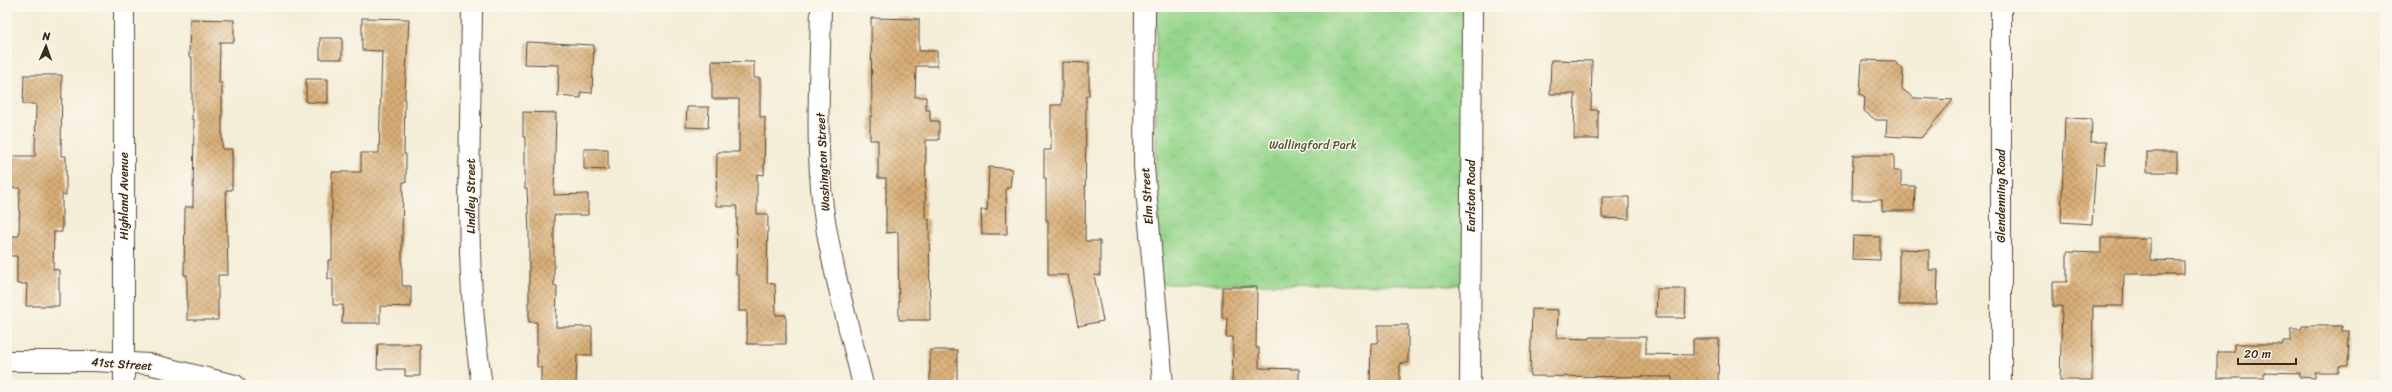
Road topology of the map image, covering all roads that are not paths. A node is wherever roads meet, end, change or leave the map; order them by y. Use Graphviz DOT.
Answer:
graph roads {
  1 [pos="124,7"];
  2 [pos="472,7"];
  3 [pos="821,7"];
  4 [pos="1145,7"];
  5 [pos="1472,7"];
  6 [pos="2001,7"];
  7 [pos="7,361"];
  8 [pos="125,362"];
  9 [pos="124,385"];
  10 [pos="235,385"];
  11 [pos="482,385"];
  12 [pos="863,385"];
  13 [pos="1162,385"];
  14 [pos="1470,385"];
  15 [pos="2001,385"];
  1 -- 8 [label="street, Highland Avenue"];
  2 -- 11 [label="street, Lindley Street"];
  3 -- 12 [label="street, Washington Street"];
  4 -- 13 [label="street, Elm Street"];
  5 -- 14 [label="street, Earlston Road"];
  6 -- 15 [label="street, Glendenning Road"];
  7 -- 8 [label="street, 41st Street"];
  8 -- 9 [label="street, Highland Avenue"];
  8 -- 10 [label="street, 41st Street"];
}
